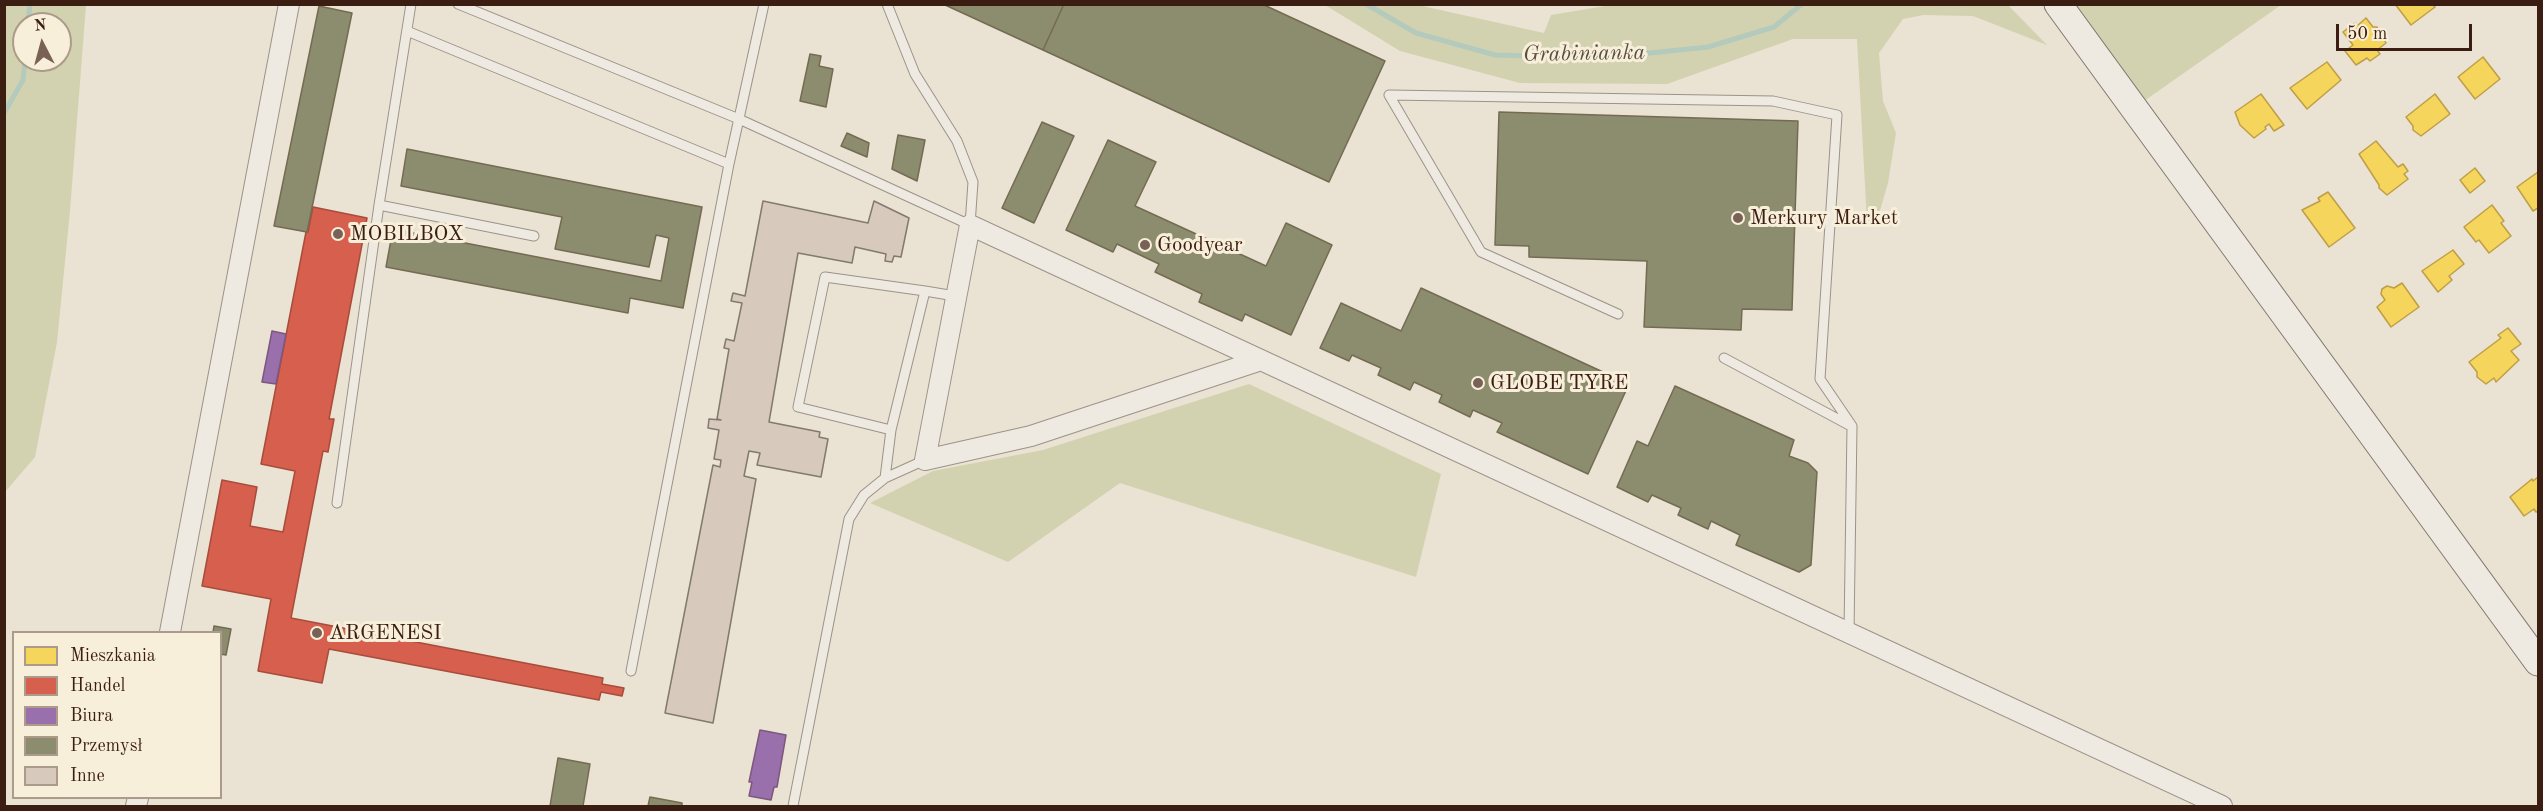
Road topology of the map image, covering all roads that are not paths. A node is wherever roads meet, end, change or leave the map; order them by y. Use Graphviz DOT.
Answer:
graph roads {
  1 [pos="289,4"];
  2 [pos="411,4"];
  3 [pos="458,4"];
  4 [pos="764,4"];
  5 [pos="887,4"];
  6 [pos="2058,4"];
  7 [pos="407,31"];
  8 [pos="739,119"];
  9 [pos="729,164"];
  10 [pos="379,205"];
  11 [pos="970,225"];
  12 [pos="534,236"];
  13 [pos="925,291"];
  14 [pos="955,296"];
  15 [pos="1618,314"];
  16 [pos="1724,358"];
  17 [pos="1261,360"];
  18 [pos="1852,426"];
  19 [pos="891,430"];
  20 [pos="925,460"];
  21 [pos="885,478"];
  22 [pos="337,503"];
  23 [pos="170,631"];
  24 [pos="1849,635"];
  25 [pos="2538,662"];
  26 [pos="631,671"];
  27 [pos="793,807"];
  28 [pos="2222,807"];
  1 -- 23 [label="street"];
  2 -- 7 [label="lane"];
  3 -- 8 [label="lane"];
  4 -- 8 [label="lane"];
  5 -- 11 [label="lane"];
  6 -- 25 [label="street"];
  7 -- 9 [label="lane"];
  7 -- 10 [label="lane"];
  8 -- 9 [label="lane"];
  8 -- 11 [label="lane"];
  9 -- 26 [label="lane"];
  10 -- 12 [label="lane"];
  10 -- 22 [label="lane"];
  11 -- 14 [label="street"];
  11 -- 17 [label="street"];
  13 -- 14 [label="lane"];
  13 -- 19 [label="lane"];
  13 -- 19 [label="lane"];
  14 -- 20 [label="street"];
  15 -- 18 [label="lane"];
  16 -- 18 [label="lane"];
  17 -- 20 [label="street"];
  17 -- 24 [label="street"];
  18 -- 24 [label="lane"];
  19 -- 21 [label="lane"];
  20 -- 21 [label="lane"];
  21 -- 27 [label="lane"];
  24 -- 28 [label="street"];
}
